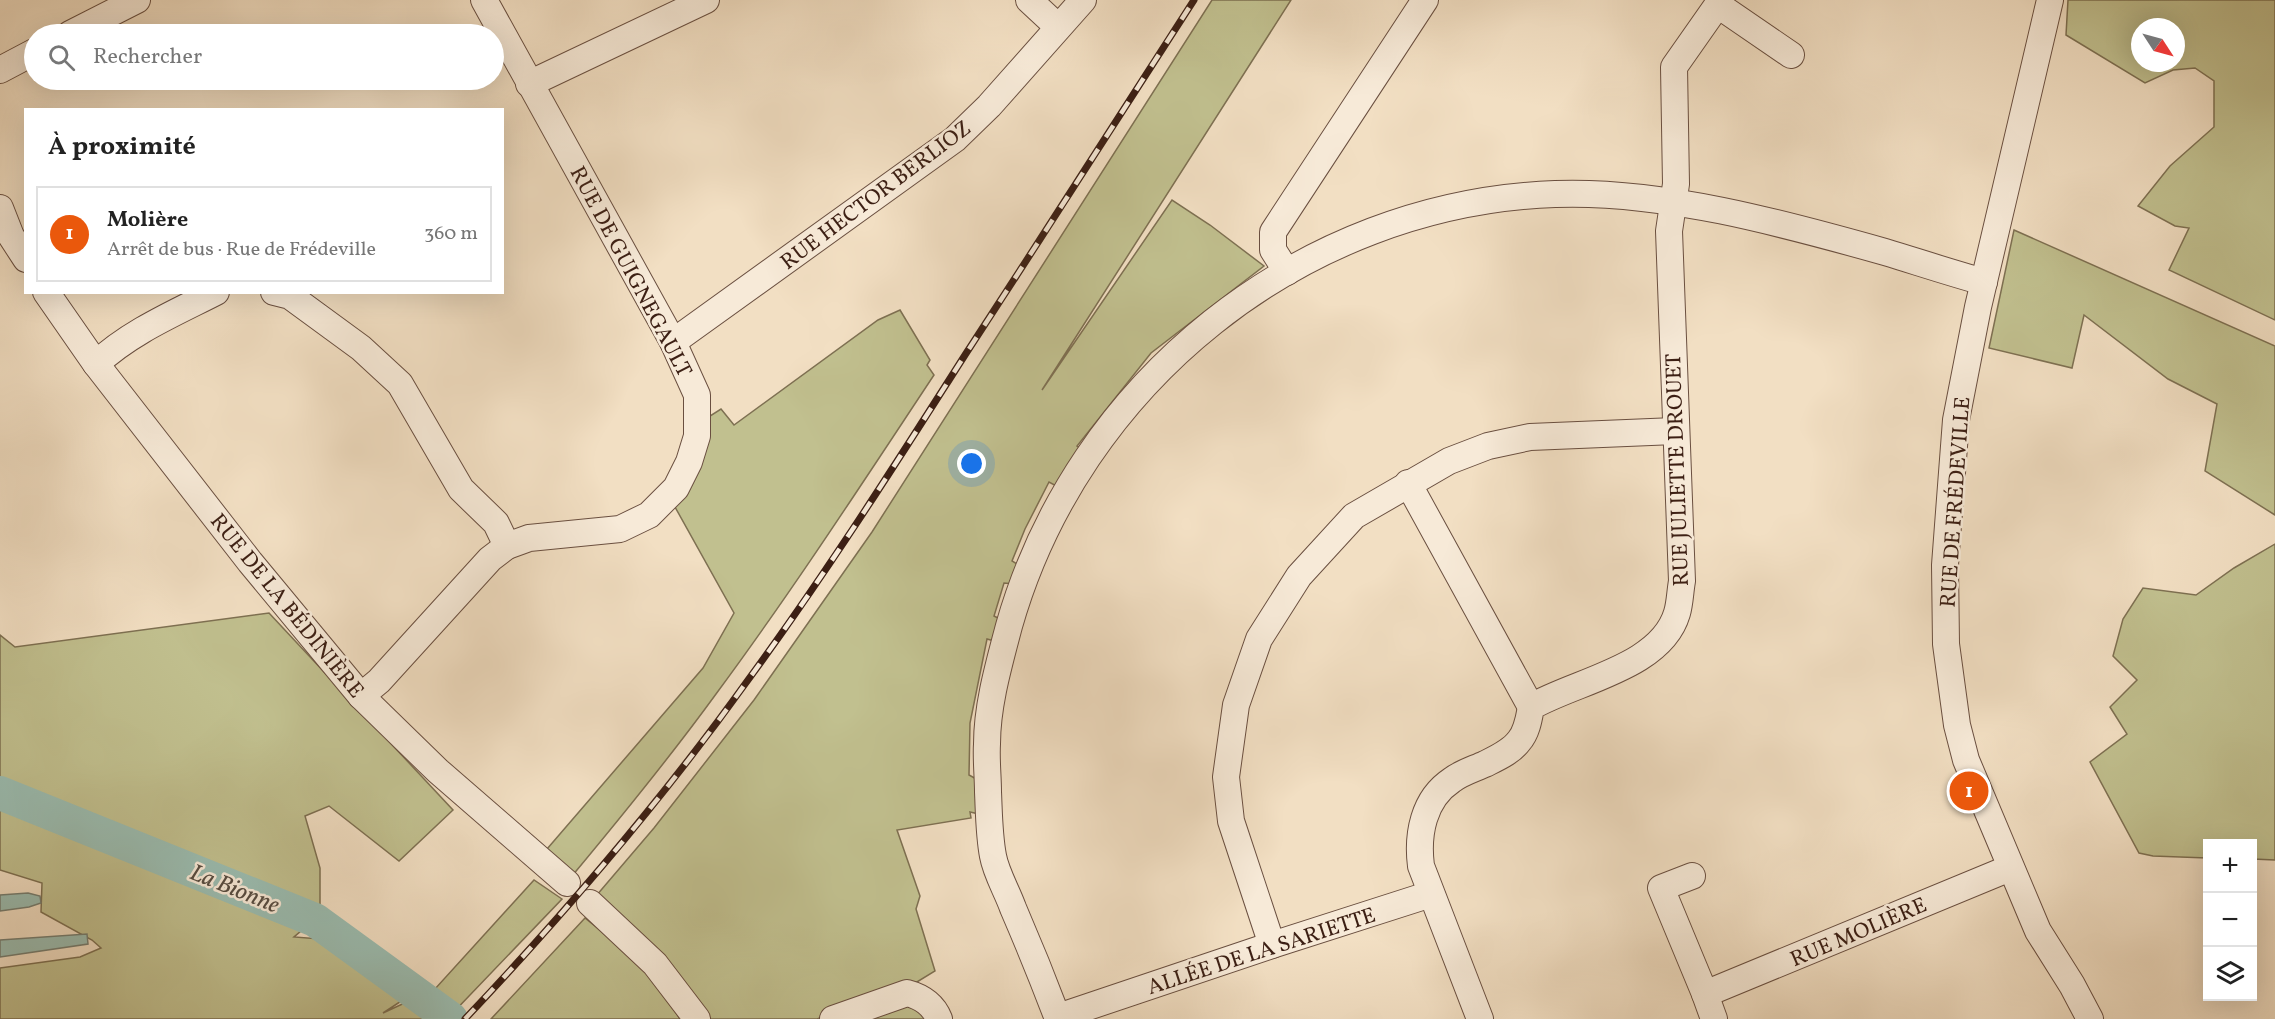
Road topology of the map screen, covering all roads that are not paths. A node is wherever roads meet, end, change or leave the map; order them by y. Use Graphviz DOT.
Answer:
graph roads {
  1 [pos="137,0"];
  2 [pos="483,0"];
  3 [pos="706,0"];
  4 [pos="1029,0"];
  5 [pos="1083,0"];
  6 [pos="1425,0"];
  7 [pos="2050,0"];
  8 [pos="1720,3"];
  9 [pos="90,24"];
  10 [pos="496,24"];
  11 [pos="1058,27"];
  12 [pos="504,38"];
  13 [pos="1791,55"];
  14 [pos="24,57"];
  15 [pos="0,70"];
  16 [pos="530,84"];
  17 [pos="1672,203"];
  18 [pos="0,208"];
  19 [pos="24,256"];
  20 [pos="1287,272"];
  21 [pos="1984,282"];
  22 [pos="47,294"];
  23 [pos="212,294"];
  24 [pos="282,294"];
  25 [pos="673,342"];
  26 [pos="96,364"];
  27 [pos="1675,430"];
  28 [pos="1408,483"];
  29 [pos="507,546"];
  30 [pos="361,696"];
  31 [pos="1531,706"];
  32 [pos="2010,868"];
  33 [pos="1692,876"];
  34 [pos="567,883"];
  35 [pos="1431,894"];
  36 [pos="590,903"];
  37 [pos="1272,945"];
  38 [pos="1705,994"];
  39 [pos="1058,1018"];
  40 [pos="697,1019"];
  41 [pos="833,1019"];
  42 [pos="939,1019"];
  43 [pos="1480,1019"];
  44 [pos="1714,1019"];
  45 [pos="2090,1019"];
  1 -- 9 [label="street"];
  2 -- 10 [label="street, RUE DE GUIGNEGAULT"];
  3 -- 16 [label="street"];
  4 -- 11 [label="street"];
  5 -- 11 [label="street, RUE HECTOR BERLIOZ"];
  6 -- 20 [label="street"];
  7 -- 21 [label="street, RUE DE FRÉDEVILLE"];
  8 -- 13 [label="street"];
  8 -- 17 [label="street, RUE JULIETTE DROUET"];
  11 -- 25 [label="street, RUE HECTOR BERLIOZ"];
  12 -- 16 [label="street, RUE DE GUIGNEGAULT"];
  14 -- 15 [label="street"];
  16 -- 25 [label="street, RUE DE GUIGNEGAULT"];
  17 -- 20 [label="street"];
  17 -- 21 [label="street"];
  17 -- 27 [label="street, RUE JULIETTE DROUET"];
  18 -- 19 [label="street"];
  20 -- 39 [label="street"];
  21 -- 32 [label="street, RUE DE FRÉDEVILLE"];
  22 -- 26 [label="street, RUE DE LA BÉDINIÈRE"];
  23 -- 26 [label="street"];
  24 -- 29 [label="street"];
  25 -- 29 [label="street, RUE DE GUIGNEGAULT"];
  26 -- 30 [label="street, RUE DE LA BÉDINIÈRE"];
  27 -- 28 [label="street"];
  27 -- 31 [label="street, RUE JULIETTE DROUET"];
  28 -- 31 [label="street"];
  28 -- 37 [label="street"];
  29 -- 30 [label="street, RUE DE GUIGNEGAULT"];
  30 -- 34 [label="street, RUE DE LA BÉDINIÈRE"];
  31 -- 35 [label="street"];
  32 -- 38 [label="street, RUE MOLIÈRE"];
  32 -- 45 [label="street, RUE DE FRÉDEVILLE"];
  33 -- 38 [label="street"];
  35 -- 37 [label="street, ALLÉE DE LA SARIETTE"];
  35 -- 43 [label="street"];
  36 -- 40 [label="street"];
  37 -- 39 [label="street, ALLÉE DE LA SARIETTE"];
  38 -- 44 [label="street"];
  41 -- 42 [label="street"];
}
